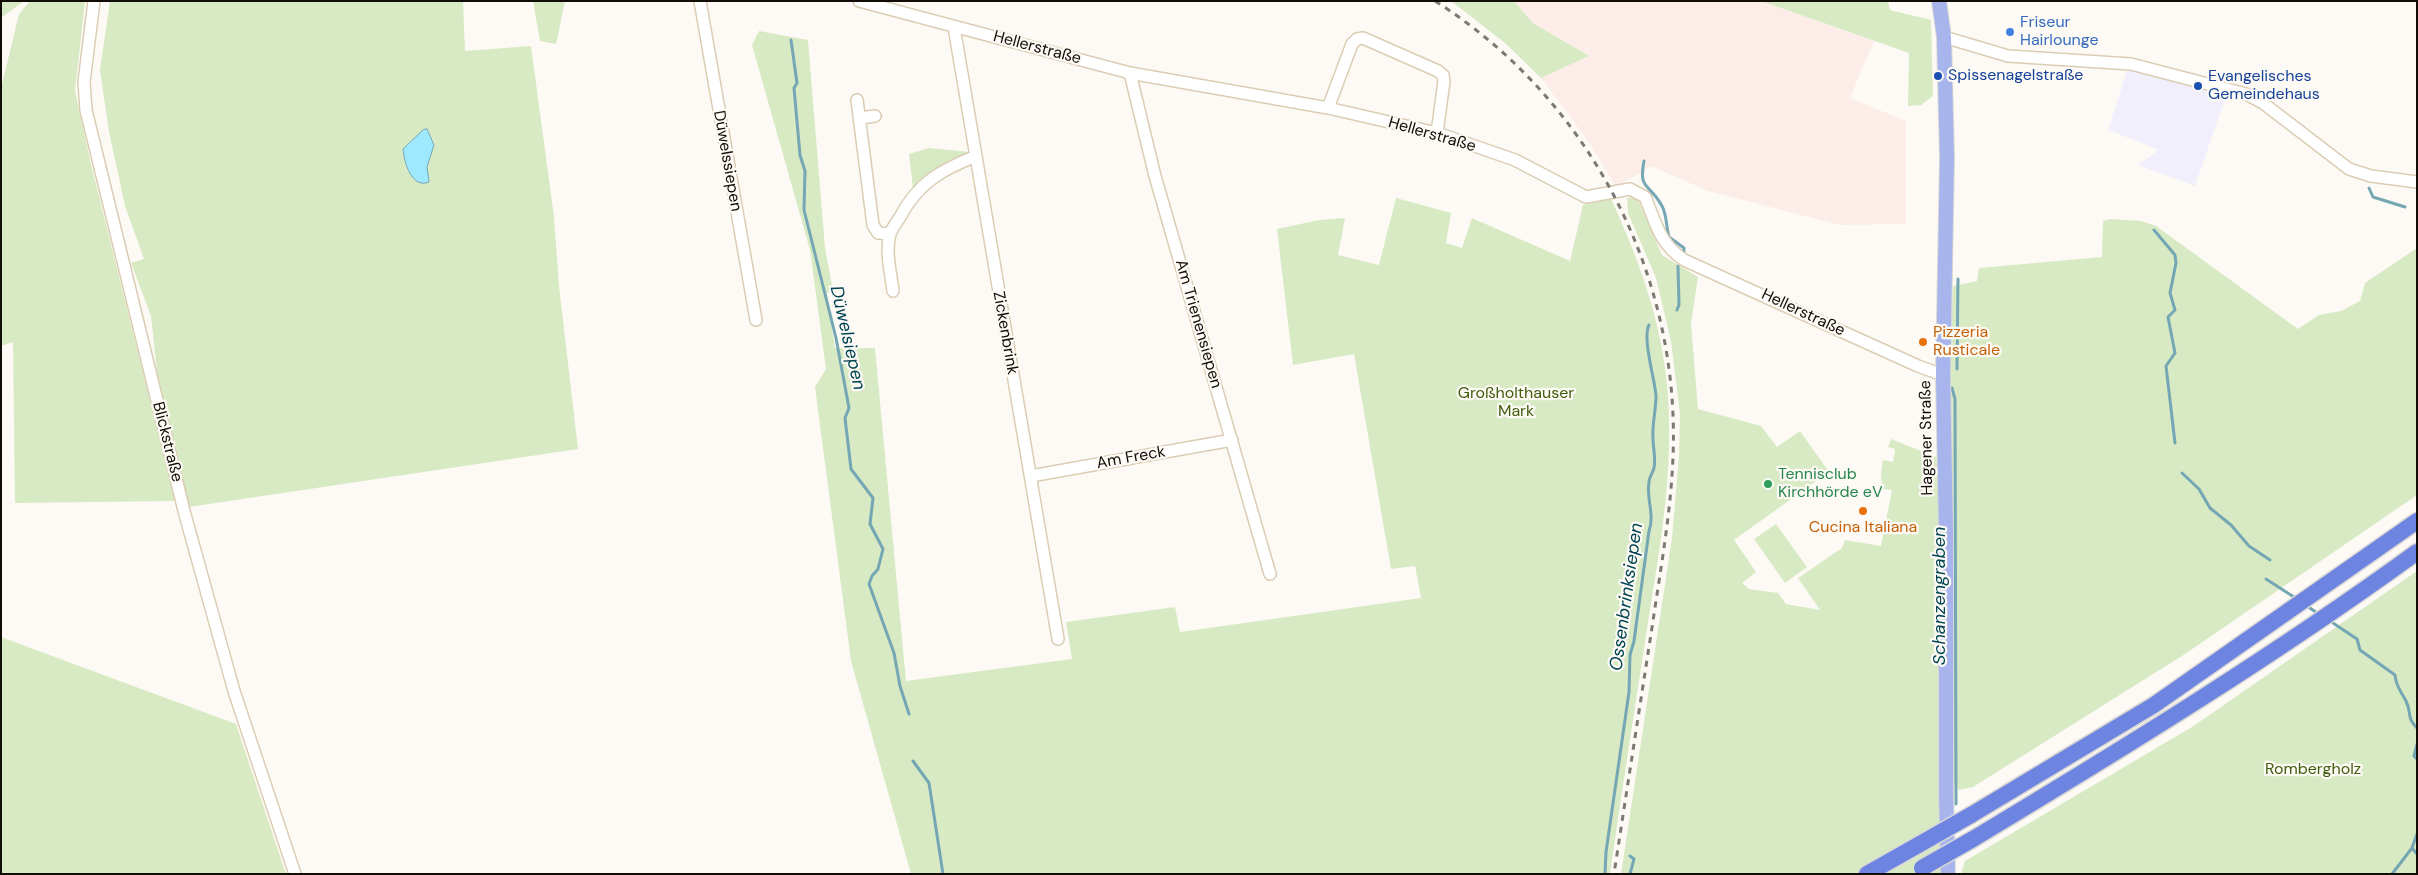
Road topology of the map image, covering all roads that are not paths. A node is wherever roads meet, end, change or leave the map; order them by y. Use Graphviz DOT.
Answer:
graph roads {
  1 [pos="94,1"];
  2 [pos="700,1"];
  3 [pos="859,1"];
  4 [pos="1939,1"];
  5 [pos="954,26"];
  6 [pos="1944,37"];
  7 [pos="1130,72"];
  8 [pos="857,100"];
  9 [pos="1328,108"];
  10 [pos="875,116"];
  11 [pos="860,118"];
  12 [pos="1437,134"];
  13 [pos="976,156"];
  14 [pos="2417,182"];
  15 [pos="890,234"];
  16 [pos="893,292"];
  17 [pos="756,320"];
  18 [pos="1943,375"];
  19 [pos="1232,440"];
  20 [pos="1031,476"];
  21 [pos="2417,521"];
  22 [pos="2417,552"];
  23 [pos="1270,574"];
  24 [pos="1058,639"];
  25 [pos="1917,871"];
  26 [pos="295,874"];
  27 [pos="1867,874"];
  28 [pos="1948,874"];
  1 -- 26 [label="street, Blickstraße"];
  2 -- 17 [label="street, Düwelssiepen"];
  3 -- 5 [label="street, Hellerstraße"];
  4 -- 6 [label="main road, Hagener Straße"];
  5 -- 7 [label="street, Hellerstraße"];
  5 -- 13 [label="street, Zickenbrink"];
  6 -- 14 [label="street"];
  6 -- 18 [label="main road, Hagener Straße"];
  7 -- 9 [label="street, Hellerstraße"];
  7 -- 19 [label="street, Am Trienensiepen"];
  8 -- 11 [label="street"];
  9 -- 12 [label="street, Hellerstraße"];
  9 -- 12 [label="street"];
  10 -- 11 [label="street"];
  11 -- 15 [label="street"];
  12 -- 18 [label="street, Hellerstraße"];
  13 -- 15 [label="street"];
  13 -- 20 [label="street, Zickenbrink"];
  15 -- 16 [label="street"];
  18 -- 28 [label="main road, Hagener Straße"];
  19 -- 20 [label="street, Am Freck"];
  19 -- 23 [label="street, Am Trienensiepen"];
  20 -- 24 [label="street, Zickenbrink"];
  21 -- 27 [label="highway, bridge"];
  22 -- 25 [label="highway, bridge"];
}
